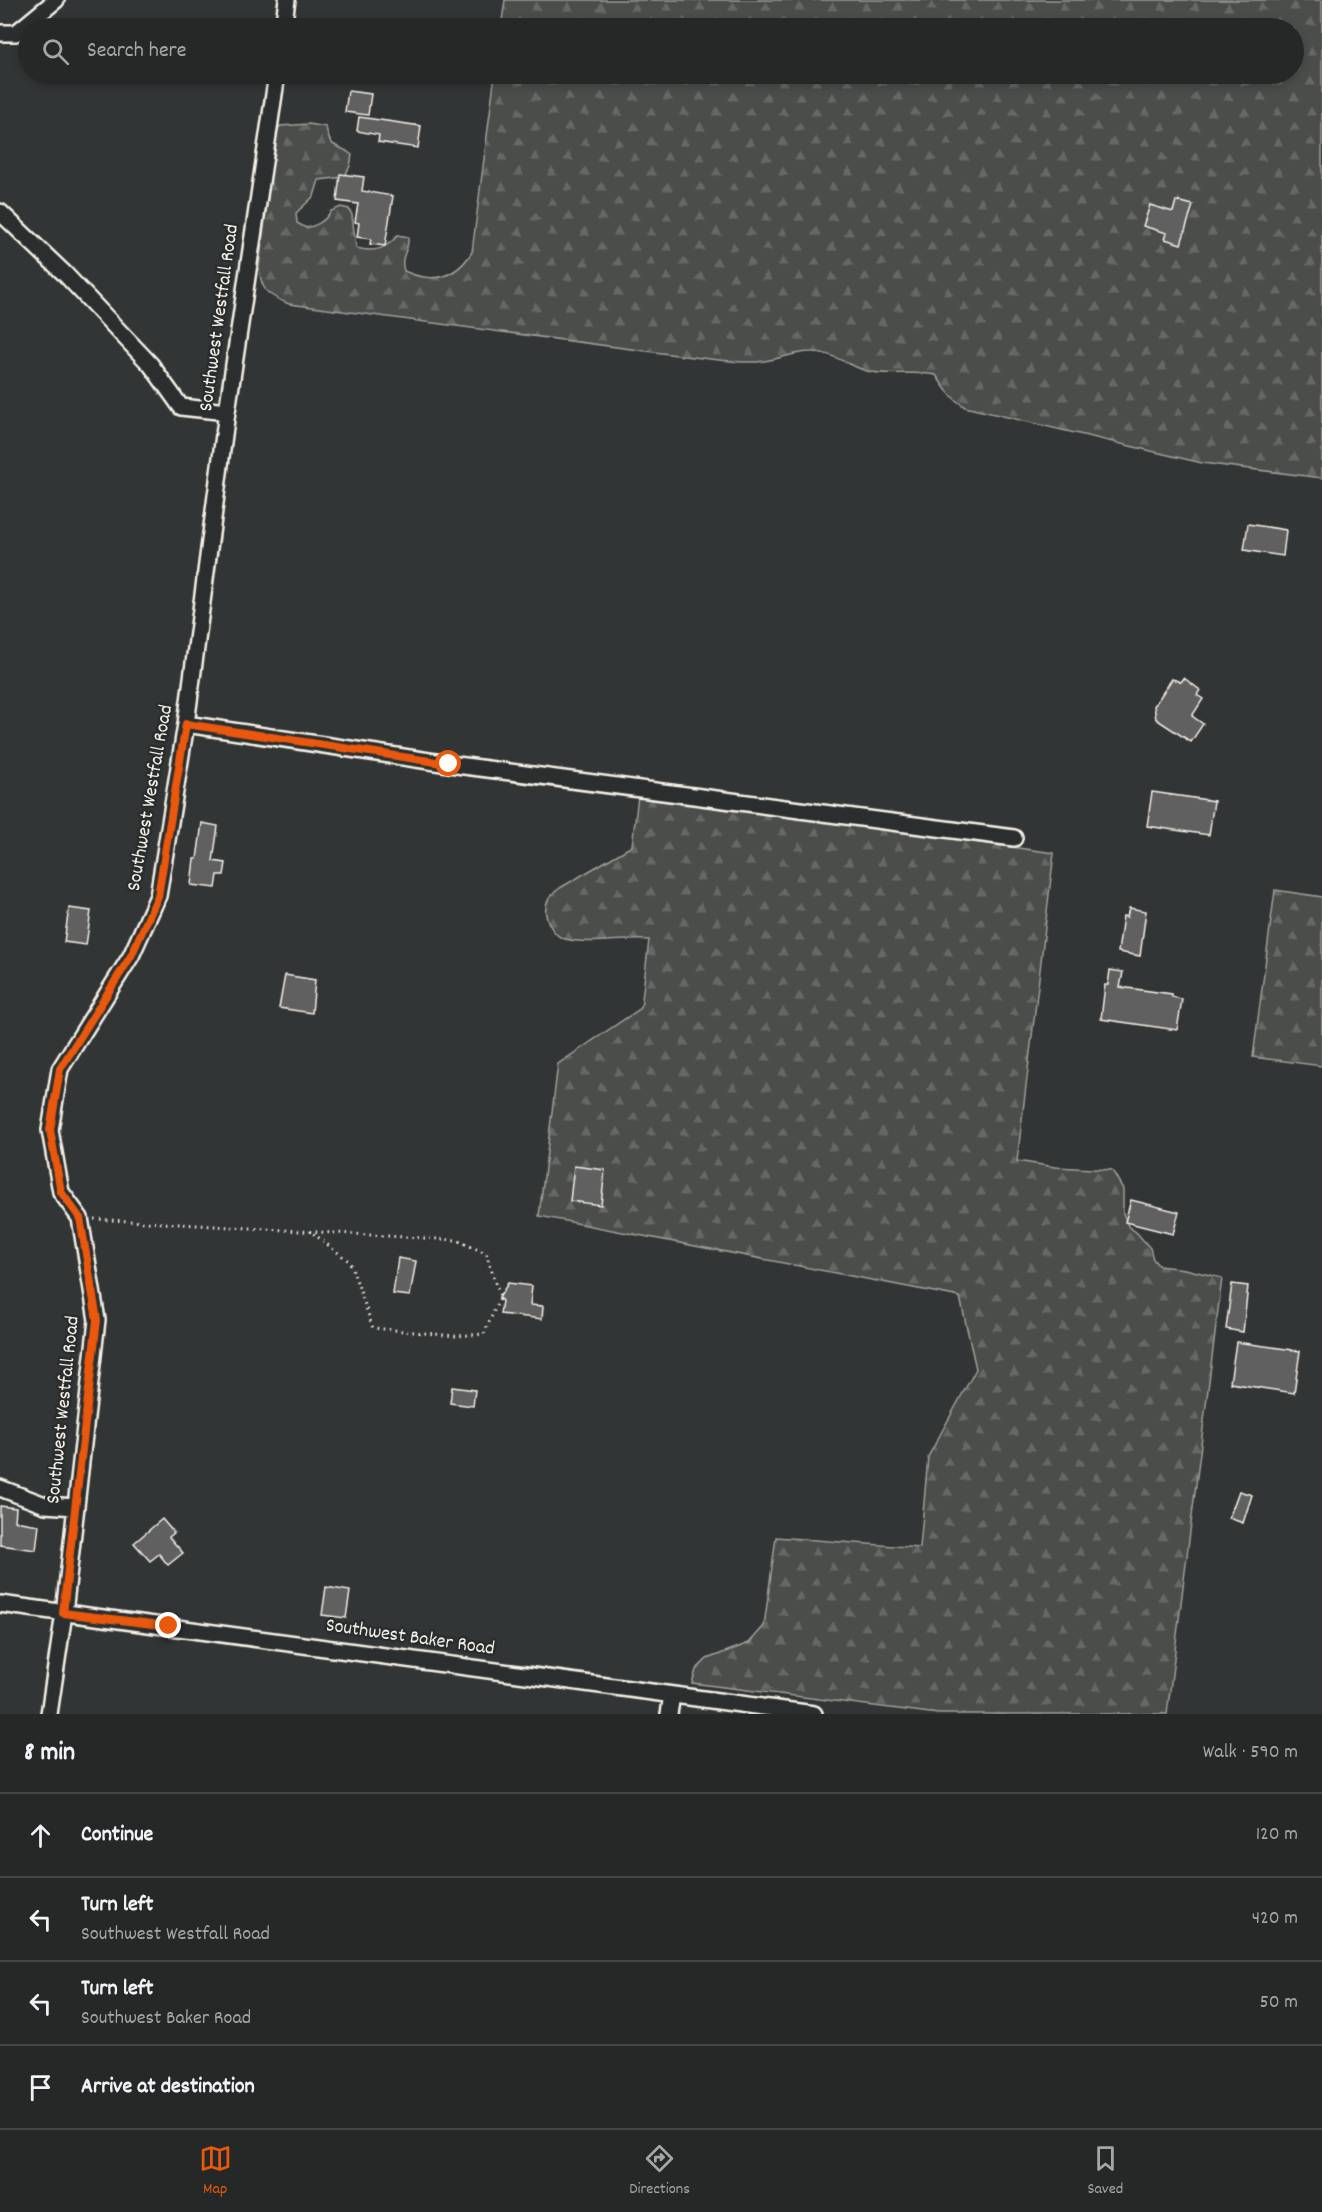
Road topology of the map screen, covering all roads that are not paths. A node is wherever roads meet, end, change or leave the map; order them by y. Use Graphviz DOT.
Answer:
graph roads {
  1 [pos="56,0"];
  2 [pos="287,0"];
  3 [pos="39,7"];
  4 [pos="284,18"];
  5 [pos="18,31"];
  6 [pos="0,33"];
  7 [pos="276,84"];
  8 [pos="0,212"];
  9 [pos="227,412"];
  10 [pos="186,724"];
  11 [pos="1014,838"];
  12 [pos="0,1488"];
  13 [pos="76,1507"];
  14 [pos="0,1604"];
  15 [pos="63,1613"];
  16 [pos="672,1695"];
  17 [pos="49,1714"];
  18 [pos="669,1714"];
  19 [pos="814,1714"];
  1 -- 3 [label="street"];
  2 -- 4 [label="street"];
  5 -- 6 [label="street"];
  7 -- 9 [label="street, Southwest Westfall Road"];
  8 -- 9 [label="street"];
  9 -- 10 [label="street, Southwest Westfall Road"];
  10 -- 11 [label="street"];
  10 -- 13 [label="street, Southwest Westfall Road"];
  12 -- 13 [label="street"];
  13 -- 15 [label="street, Southwest Westfall Road"];
  14 -- 15 [label="street, Southwest Baker Road"];
  15 -- 16 [label="street, Southwest Baker Road"];
  15 -- 17 [label="street, Southwest Westfall Road"];
  16 -- 18 [label="street"];
  16 -- 19 [label="street, Southwest Baker Road"];
}
